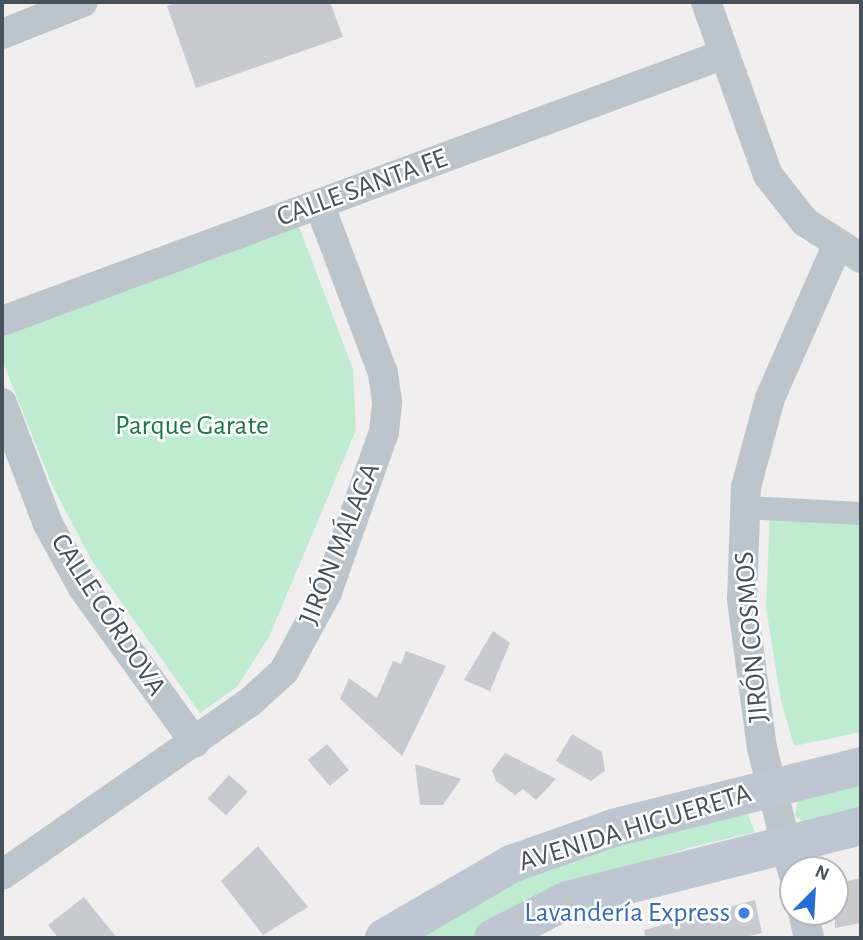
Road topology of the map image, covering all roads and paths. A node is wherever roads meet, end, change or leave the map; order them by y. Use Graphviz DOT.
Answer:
graph roads {
  1 [pos="83,2"];
  2 [pos="706,2"];
  3 [pos="2,34"];
  4 [pos="722,55"];
  5 [pos="319,204"];
  6 [pos="849,252"];
  7 [pos="2,321"];
  8 [pos="2,402"];
  9 [pos="745,507"];
  10 [pos="861,513"];
  11 [pos="195,743"];
  12 [pos="861,766"];
  13 [pos="771,787"];
  14 [pos="861,825"];
  15 [pos="789,856"];
  16 [pos="791,856"];
  17 [pos="779,859"];
  18 [pos="2,875"];
  19 [pos="384,938"];
  20 [pos="493,938"];
  1 -- 3 [label="street"];
  2 -- 4 [label="street"];
  4 -- 5 [label="street, CALLE SANTA FE"];
  4 -- 6 [label="street"];
  5 -- 7 [label="street, CALLE SANTA FE"];
  5 -- 11 [label="street, JIRÓN MÁLAGA"];
  6 -- 9 [label="street, JIRÓN COSMOS"];
  8 -- 11 [label="street, CALLE CÓRDOVA"];
  9 -- 10 [label="street"];
  9 -- 13 [label="street, JIRÓN COSMOS"];
  11 -- 18 [label="street, JIRÓN MÁLAGA"];
  12 -- 13 [label="main road, AVENIDA HIGUERETA"];
  13 -- 15 [label="street, JIRÓN COSMOS"];
  13 -- 19 [label="main road, AVENIDA HIGUERETA"];
  14 -- 16 [label="main road, AVENIDA HIGUERETA"];
  17 -- 20 [label="main road, AVENIDA HIGUERETA"];
}
